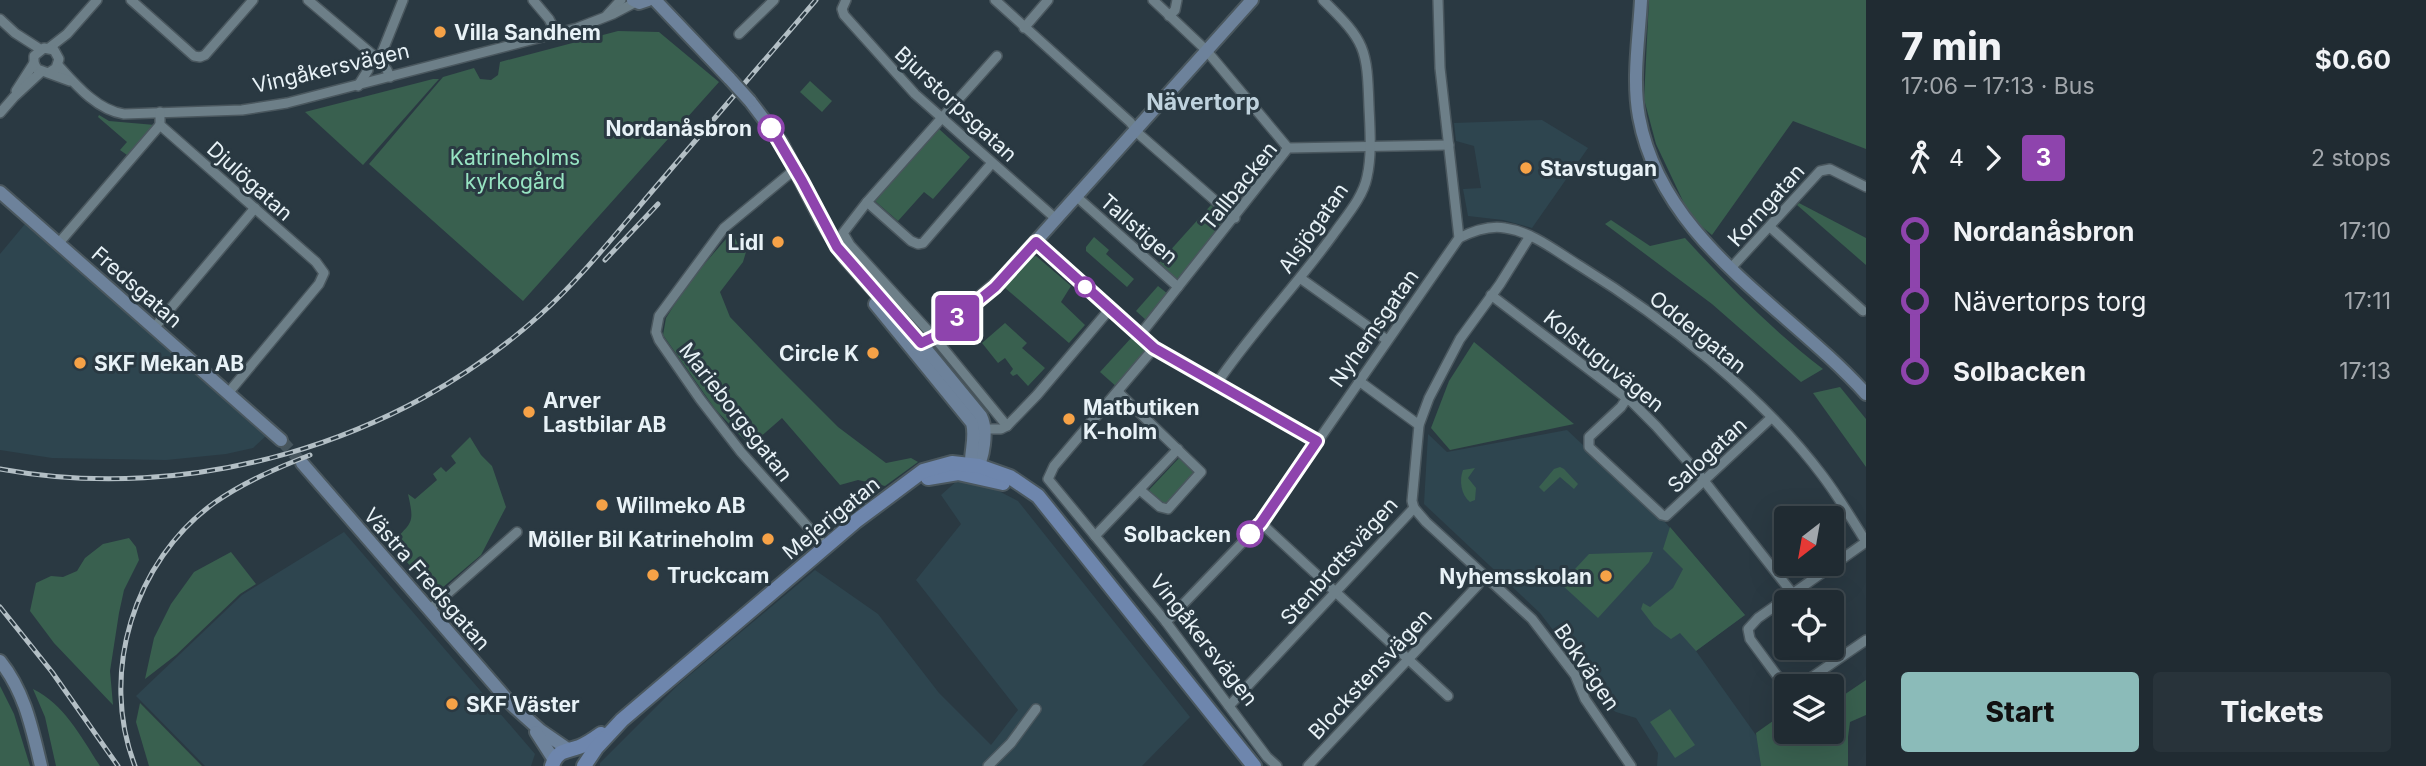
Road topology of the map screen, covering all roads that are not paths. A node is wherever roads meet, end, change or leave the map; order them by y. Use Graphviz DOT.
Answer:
graph roads {
  1 [pos="97,0"];
  2 [pos="131,0"];
  3 [pos="253,0"];
  4 [pos="309,0"];
  5 [pos="403,0"];
  6 [pos="533,0"];
  7 [pos="621,0"];
  8 [pos="774,0"];
  9 [pos="995,0"];
  10 [pos="1048,0"];
  11 [pos="1153,0"];
  12 [pos="1177,0"];
  13 [pos="1252,0"];
  14 [pos="1323,0"];
  15 [pos="1438,0"];
  16 [pos="1641,0"];
  17 [pos="643,1"];
  18 [pos="844,5"];
  19 [pos="1169,16"];
  20 [pos="603,18"];
  21 [pos="0,19"];
  22 [pos="1024,28"];
  23 [pos="16,33"];
  24 [pos="556,33"];
  25 [pos="67,34"];
  26 [pos="739,34"];
  27 [pos="44,49"];
  28 [pos="1206,50"];
  29 [pos="368,51"];
  30 [pos="57,54"];
  31 [pos="997,56"];
  32 [pos="379,60"];
  33 [pos="33,61"];
  34 [pos="58,65"];
  35 [pos="45,73"];
  36 [pos="390,77"];
  37 [pos="72,81"];
  38 [pos="358,86"];
  39 [pos="13,97"];
  40 [pos="160,112"];
  41 [pos="0,113"];
  42 [pos="941,117"];
  43 [pos="160,125"];
  44 [pos="1135,129"];
  45 [pos="1449,145"];
  46 [pos="1369,147"];
  47 [pos="1288,148"];
  48 [pos="992,163"];
  49 [pos="794,170"];
  50 [pos="1866,187"];
  51 [pos="0,192"];
  52 [pos="1077,197"];
  53 [pos="867,202"];
  54 [pos="255,208"];
  55 [pos="1055,218"];
  56 [pos="1235,218"];
  57 [pos="1770,227"];
  58 [pos="1530,236"];
  59 [pos="1459,238"];
  60 [pos="1036,242"];
  61 [pos="58,244"];
  62 [pos="1731,268"];
  63 [pos="1300,278"];
  64 [pos="1178,286"];
  65 [pos="1492,295"];
  66 [pos="1110,310"];
  67 [pos="1863,311"];
  68 [pos="154,328"];
  69 [pos="1140,335"];
  70 [pos="934,337"];
  71 [pos="1387,340"];
  72 [pos="916,345"];
  73 [pos="1154,348"];
  74 [pos="1359,381"];
  75 [pos="1217,383"];
  76 [pos="229,392"];
  77 [pos="1118,392"];
  78 [pos="1866,394"];
  79 [pos="1627,398"];
  80 [pos="1771,418"];
  81 [pos="1419,425"];
  82 [pos="1007,426"];
  83 [pos="979,429"];
  84 [pos="281,440"];
  85 [pos="1317,441"];
  86 [pos="1178,449"];
  87 [pos="302,463"];
  88 [pos="974,468"];
  89 [pos="1704,482"];
  90 [pos="1140,489"];
  91 [pos="1414,508"];
  92 [pos="1261,523"];
  93 [pos="517,532"];
  94 [pos="1095,536"];
  95 [pos="1866,542"];
  96 [pos="826,547"];
  97 [pos="1485,575"];
  98 [pos="1790,590"];
  99 [pos="1799,590"];
  100 [pos="1336,592"];
  101 [pos="1774,607"];
  102 [pos="429,610"];
  103 [pos="1166,622"];
  104 [pos="1866,640"];
  105 [pos="1408,658"];
  106 [pos="0,661"];
  107 [pos="1776,674"];
  108 [pos="1816,674"];
  109 [pos="1448,696"];
  110 [pos="1228,706"];
  111 [pos="1208,707"];
  112 [pos="1036,709"];
  113 [pos="525,718"];
  114 [pos="622,720"];
  115 [pos="570,750"];
  116 [pos="553,764"];
  117 [pos="41,766"];
  118 [pos="583,766"];
  119 [pos="988,766"];
  120 [pos="1245,766"];
  121 [pos="1254,766"];
  122 [pos="1277,766"];
  123 [pos="1308,766"];
  124 [pos="1631,766"];
  1 -- 25 [label="street"];
  2 -- 3 [label="street"];
  4 -- 29 [label="street"];
  5 -- 32 [label="street"];
  6 -- 24 [label="street"];
  7 -- 20 [label="street, Vingåkersvägen"];
  8 -- 26 [label="street"];
  9 -- 22 [label="street"];
  10 -- 22 [label="street"];
  11 -- 19 [label="street"];
  12 -- 19 [label="street"];
  13 -- 28 [label="street"];
  14 -- 46 [label="street, Alsjögatan"];
  15 -- 45 [label="street"];
  16 -- 62 [label="street"];
  17 -- 20 [label="street, Vingåkersvägen"];
  17 -- 49 [label="street, Vingåkersvägen, bridge"];
  18 -- 42 [label="street, Bjurstorpsgatan"];
  19 -- 28 [label="street"];
  20 -- 24 [label="street, Vingåkersvägen"];
  21 -- 23 [label="street"];
  22 -- 44 [label="street"];
  23 -- 27 [label="street"];
  23 -- 33 [label="street"];
  24 -- 36 [label="street, Vingåkersvägen"];
  25 -- 27 [label="street"];
  25 -- 30 [label="street"];
  27 -- 30 [label="street"];
  27 -- 33 [label="street"];
  28 -- 44 [label="street"];
  28 -- 47 [label="street"];
  29 -- 32 [label="street"];
  29 -- 38 [label="street"];
  30 -- 34 [label="street"];
  31 -- 42 [label="street"];
  32 -- 36 [label="street"];
  33 -- 35 [label="street"];
  33 -- 39 [label="street"];
  34 -- 35 [label="street"];
  34 -- 37 [label="street, Vingåkersvägen"];
  35 -- 37 [label="street, Vingåkersvägen"];
  35 -- 39 [label="street"];
  36 -- 38 [label="street, Vingåkersvägen"];
  37 -- 40 [label="street, Vingåkersvägen"];
  38 -- 40 [label="street, Vingåkersvägen"];
  39 -- 41 [label="street"];
  40 -- 43 [label="street"];
  42 -- 48 [label="street, Bjurstorpsgatan"];
  42 -- 53 [label="street"];
  43 -- 54 [label="street, Djulögatan"];
  43 -- 61 [label="street"];
  44 -- 52 [label="street"];
  44 -- 56 [label="street"];
  45 -- 46 [label="street, Tallbacken"];
  45 -- 59 [label="street"];
  46 -- 47 [label="street, Tallbacken"];
  46 -- 63 [label="street, Alsjögatan"];
  47 -- 56 [label="street, Tallbacken"];
  48 -- 53 [label="street"];
  48 -- 55 [label="street, Bjurstorpsgatan"];
  49 -- 72 [label="street, Vingåkersvägen"];
  49 -- 96 [label="street, Marieborgsgatan"];
  50 -- 57 [label="street, Korngatan"];
  51 -- 61 [label="street, Fredsgatan"];
  52 -- 55 [label="street"];
  52 -- 64 [label="street, Tallstigen"];
  53 -- 70 [label="street"];
  54 -- 68 [label="street"];
  54 -- 76 [label="street, Djulögatan"];
  55 -- 60 [label="street"];
  56 -- 64 [label="street, Tallbacken"];
  57 -- 62 [label="street, Korngatan"];
  57 -- 67 [label="street"];
  58 -- 59 [label="street, Oddergatan"];
  58 -- 65 [label="street, Stenbrottsvägen"];
  58 -- 80 [label="street, Oddergatan"];
  59 -- 71 [label="street, Nyhemsgatan"];
  60 -- 66 [label="street"];
  60 -- 70 [label="street"];
  61 -- 68 [label="street, Fredsgatan"];
  62 -- 78 [label="street"];
  63 -- 71 [label="street"];
  63 -- 75 [label="street, Alsjögatan"];
  64 -- 69 [label="street, Tallbacken"];
  65 -- 79 [label="street, Kolstuguvägen"];
  65 -- 81 [label="street, Stenbrottsvägen"];
  66 -- 69 [label="street"];
  66 -- 82 [label="street"];
  68 -- 76 [label="street, Fredsgatan"];
  69 -- 73 [label="street"];
  70 -- 72 [label="street"];
  70 -- 82 [label="street"];
  71 -- 74 [label="street, Nyhemsgatan"];
  72 -- 83 [label="street, Vingåkersvägen"];
  73 -- 75 [label="street"];
  73 -- 77 [label="street"];
  74 -- 81 [label="street"];
  74 -- 85 [label="street, Nyhemsgatan"];
  75 -- 85 [label="street"];
  76 -- 84 [label="street, Fredsgatan"];
  77 -- 86 [label="street"];
  77 -- 94 [label="street, Vingåkersvägen"];
  79 -- 89 [label="street, Kolstuguvägen"];
  79 -- 89 [label="street, Salogatan"];
  80 -- 89 [label="street, Salogatan"];
  80 -- 95 [label="street, Oddergatan"];
  81 -- 91 [label="street, Stenbrottsvägen"];
  82 -- 83 [label="street"];
  83 -- 88 [label="street"];
  85 -- 92 [label="street, Nyhemsgatan"];
  86 -- 90 [label="street"];
  86 -- 90 [label="street"];
  87 -- 102 [label="street, Västra Fredsgatan"];
  88 -- 96 [label="main road, Mejerigatan"];
  88 -- 111 [label="main road, Vingåkersvägen"];
  89 -- 98 [label="street, Kolstuguvägen"];
  90 -- 94 [label="street"];
  91 -- 97 [label="street, Bokvägen"];
  91 -- 100 [label="street, Stenbrottsvägen"];
  92 -- 100 [label="street"];
  92 -- 103 [label="street, Nyhemsgatan"];
  93 -- 102 [label="street"];
  94 -- 103 [label="street, Vingåkersvägen"];
  95 -- 99 [label="street"];
  96 -- 114 [label="main road, Mejerigatan"];
  97 -- 105 [label="street, Blockstensvägen"];
  97 -- 124 [label="street, Bokvägen"];
  100 -- 105 [label="street"];
  100 -- 110 [label="street, Stenbrottsvägen"];
  101 -- 107 [label="street"];
  102 -- 113 [label="street, Västra Fredsgatan"];
  103 -- 110 [label="street, Vingåkersvägen"];
  104 -- 108 [label="street"];
  105 -- 109 [label="street"];
  105 -- 123 [label="street, Blockstensvägen"];
  106 -- 117 [label="street"];
  110 -- 122 [label="street, Vingåkersvägen"];
  111 -- 120 [label="main road, Vingåkersvägen"];
  111 -- 121 [label="main road, Vingåkersvägen"];
  112 -- 119 [label="street"];
  113 -- 115 [label="street, Västra Fredsgatan"];
  113 -- 116 [label="street, Västra Fredsgatan"];
  114 -- 115 [label="main road, Mejerigatan"];
  114 -- 118 [label="main road, Mejerigatan"];
  115 -- 116 [label="main road, Mejerigatan"];
  115 -- 118 [label="main road"];
}
